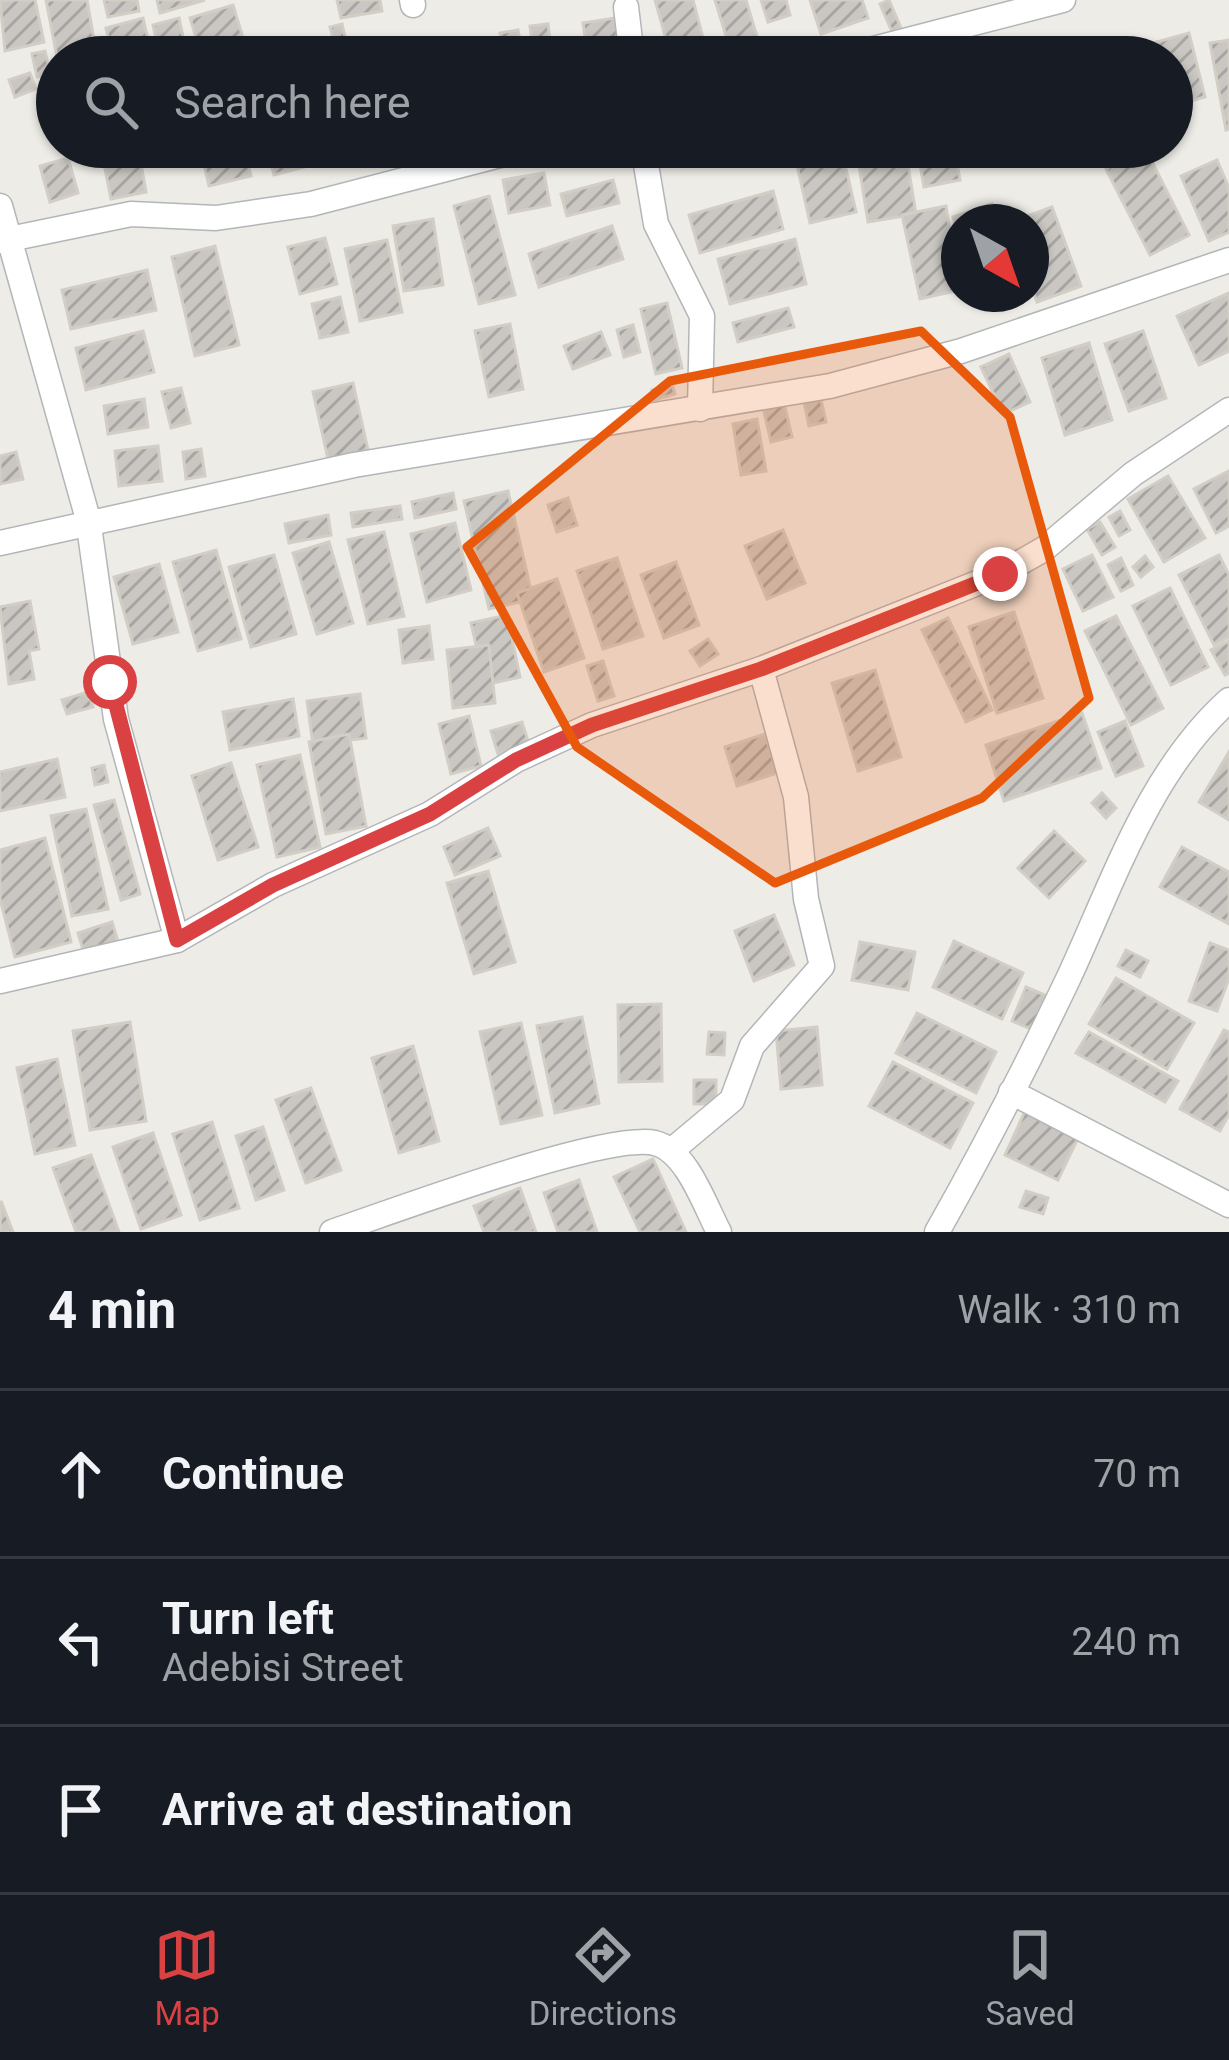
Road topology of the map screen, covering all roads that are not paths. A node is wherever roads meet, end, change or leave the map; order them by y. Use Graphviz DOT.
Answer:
graph roads {
  1 [pos="1063,0"];
  2 [pos="626,7"];
  3 [pos="629,36"];
  4 [pos="923,36"];
  5 [pos="450,168"];
  6 [pos="647,168"];
  7 [pos="0,206"];
  8 [pos="4,240"];
  9 [pos="1229,260"];
  10 [pos="700,410"];
  11 [pos="1229,410"];
  12 [pos="88,519"];
  13 [pos="0,542"];
  14 [pos="761,669"];
  15 [pos="1229,700"];
  16 [pos="177,940"];
  17 [pos="0,981"];
  18 [pos="1011,1092"];
  19 [pos="671,1151"];
  20 [pos="1229,1205"];
  21 [pos="332,1232"];
  22 [pos="719,1232"];
  23 [pos="937,1232"];
  1 -- 4 [label="street"];
  2 -- 3 [label="street"];
  5 -- 8 [label="street"];
  6 -- 10 [label="street"];
  7 -- 8 [label="street"];
  8 -- 12 [label="street"];
  9 -- 10 [label="street"];
  10 -- 12 [label="street"];
  11 -- 14 [label="street"];
  12 -- 13 [label="street"];
  12 -- 16 [label="street"];
  14 -- 16 [label="street"];
  14 -- 19 [label="street"];
  15 -- 18 [label="street"];
  16 -- 17 [label="street"];
  18 -- 20 [label="street"];
  18 -- 23 [label="street"];
  19 -- 21 [label="street"];
  19 -- 22 [label="street"];
}
